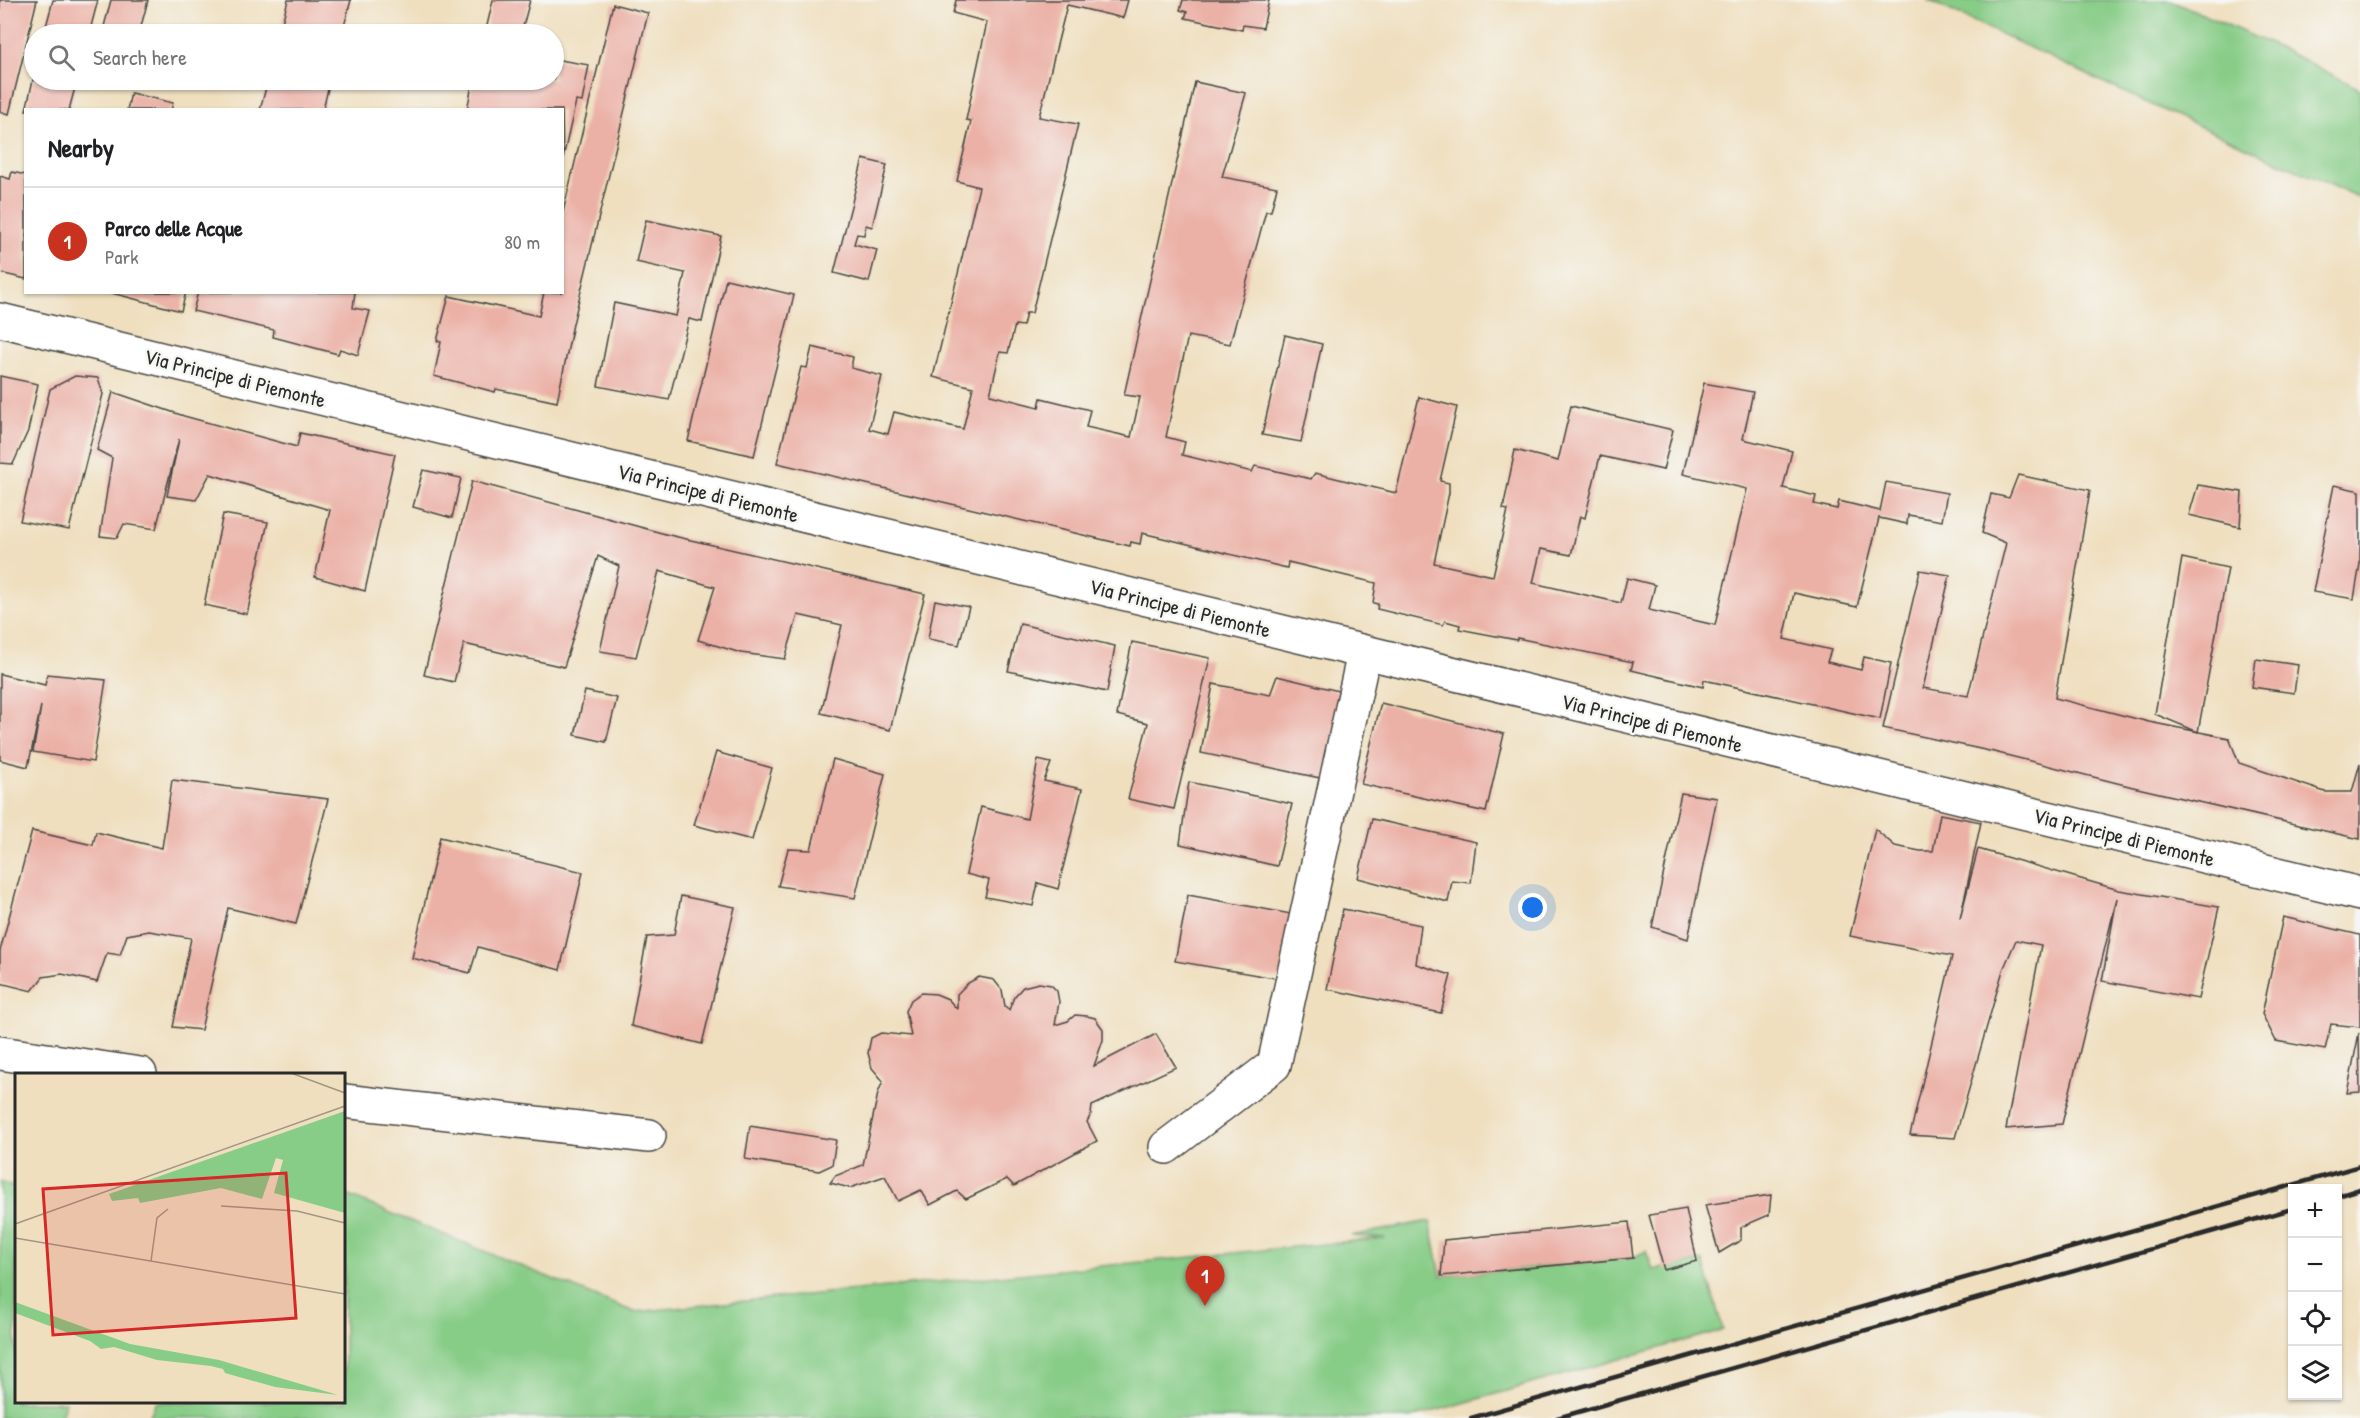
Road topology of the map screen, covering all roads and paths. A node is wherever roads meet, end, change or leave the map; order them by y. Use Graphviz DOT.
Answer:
graph roads {
  1 [pos="0,320"];
  2 [pos="1364,653"];
  3 [pos="2360,894"];
  4 [pos="0,1053"];
  5 [pos="133,1073"];
  6 [pos="345,1101"];
  7 [pos="650,1136"];
  8 [pos="1166,1147"];
  1 -- 2 [label="street, Via Principe di Piemonte"];
  2 -- 3 [label="street, Via Principe di Piemonte"];
  2 -- 8 [label="street"];
  4 -- 5 [label="street"];
  6 -- 7 [label="street"];
}
